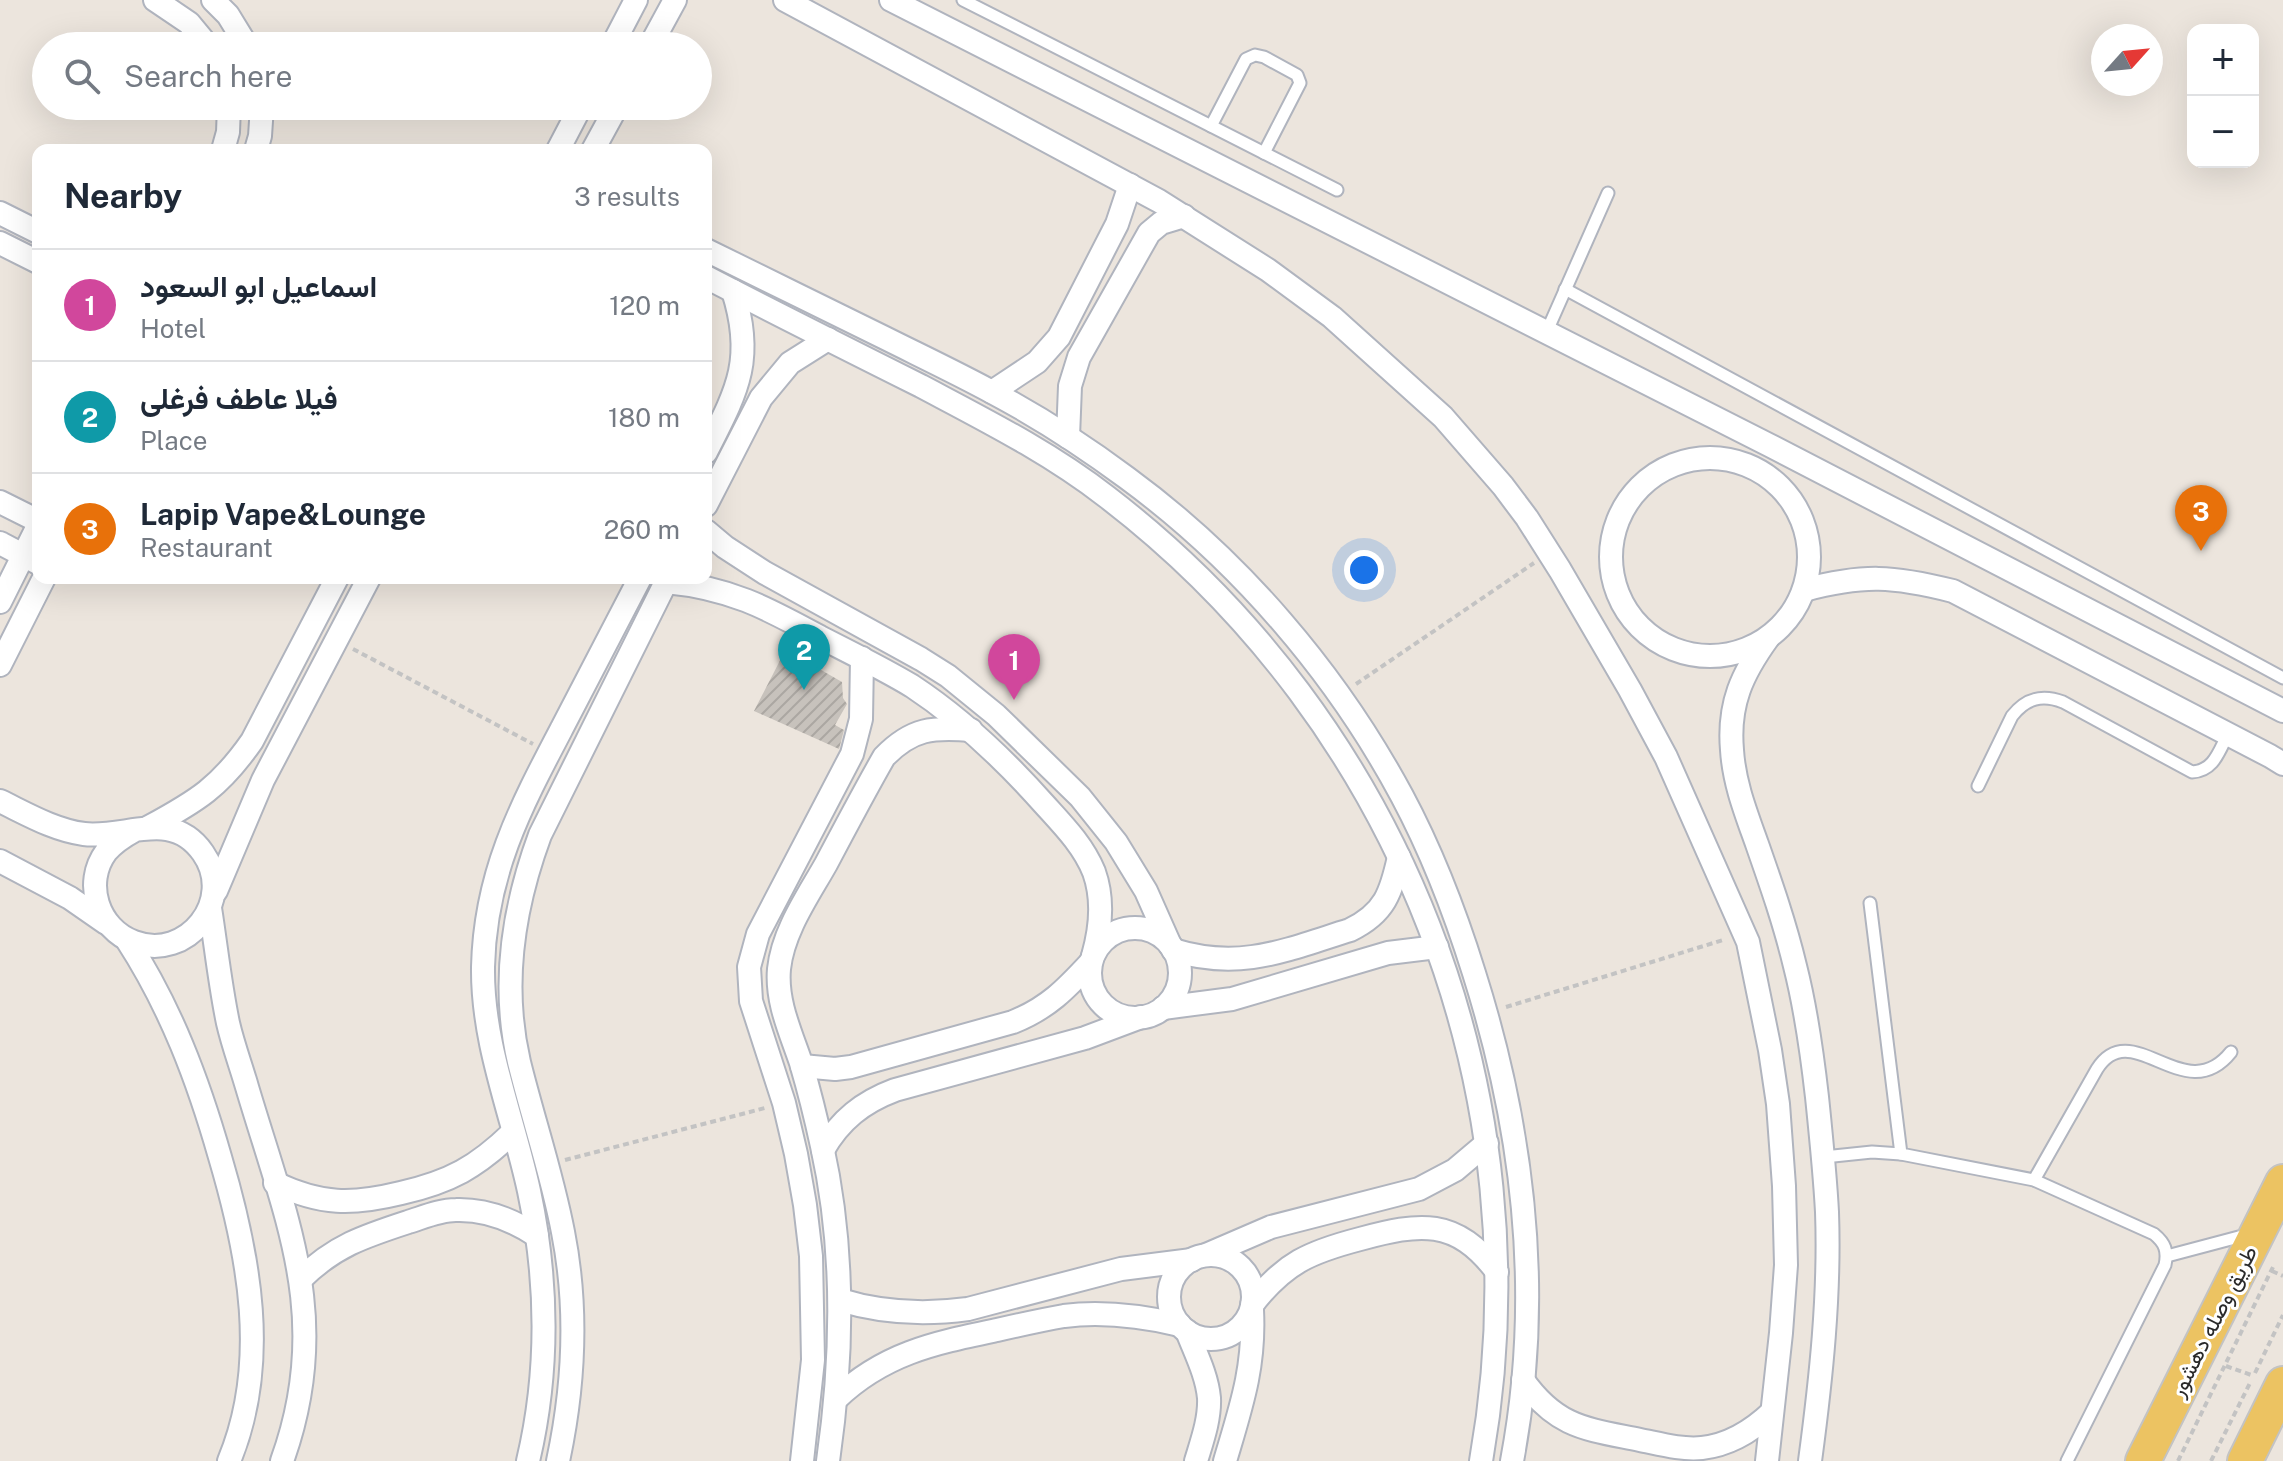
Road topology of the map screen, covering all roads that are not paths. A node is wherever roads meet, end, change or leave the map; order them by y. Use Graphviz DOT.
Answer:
graph roads {
  1 [pos="155,0"];
  2 [pos="213,0"];
  3 [pos="636,0"];
  4 [pos="675,0"];
  5 [pos="785,0"];
  6 [pos="891,0"];
  7 [pos="963,0"];
  8 [pos="196,32"];
  9 [pos="238,32"];
  10 [pos="619,32"];
  11 [pos="658,32"];
  12 [pos="228,120"];
  13 [pos="261,120"];
  14 [pos="574,120"];
  15 [pos="611,120"];
  16 [pos="1211,126"];
  17 [pos="224,144"];
  18 [pos="257,144"];
  19 [pos="561,144"];
  20 [pos="599,144"];
  21 [pos="1264,153"];
  22 [pos="1130,185"];
  23 [pos="1337,190"];
  24 [pos="1608,193"];
  25 [pos="0,213"];
  26 [pos="1184,216"];
  27 [pos="32,229"];
  28 [pos="0,243"];
  29 [pos="712,253"];
  30 [pos="32,259"];
  31 [pos="712,280"];
  32 [pos="1565,289"];
  33 [pos="733,291"];
  34 [pos="1547,331"];
  35 [pos="828,339"];
  36 [pos="992,392"];
  37 [pos="1068,437"];
  38 [pos="712,440"];
  39 [pos="1769,445"];
  40 [pos="1760,470"];
  41 [pos="712,493"];
  42 [pos="0,502"];
  43 [pos="32,521"];
  44 [pos="712,536"];
  45 [pos="0,543"];
  46 [pos="31,559"];
  47 [pos="41,584"];
  48 [pos="334,584"];
  49 [pos="366,584"];
  50 [pos="637,584"];
  51 [pos="665,584"];
  52 [pos="689,584"];
  53 [pos="1804,590"];
  54 [pos="0,602"];
  55 [pos="1624,606"];
  56 [pos="1592,624"];
  57 [pos="1768,638"];
  58 [pos="862,658"];
  59 [pos="0,665"];
  60 [pos="2283,678"];
  61 [pos="2283,711"];
  62 [pos="971,730"];
  63 [pos="2228,734"];
  64 [pos="2283,764"];
  65 [pos="1978,786"];
  66 [pos="0,801"];
  67 [pos="142,829"];
  68 [pos="1399,857"];
  69 [pos="0,861"];
  70 [pos="212,902"];
  71 [pos="1870,903"];
  72 [pos="109,925"];
  73 [pos="127,940"];
  74 [pos="1172,947"];
  75 [pos="1437,947"];
  76 [pos="1092,959"];
  77 [pos="1163,1008"];
  78 [pos="1141,1017"];
  79 [pos="2231,1052"];
  80 [pos="802,1066"];
  81 [pos="513,1132"];
  82 [pos="1487,1143"];
  83 [pos="823,1150"];
  84 [pos="1901,1154"];
  85 [pos="1824,1157"];
  86 [pos="2034,1180"];
  87 [pos="2283,1182"];
  88 [pos="275,1183"];
  89 [pos="537,1236"];
  90 [pos="2268,1246"];
  91 [pos="2167,1256"];
  92 [pos="1199,1257"];
  93 [pos="1497,1272"];
  94 [pos="301,1279"];
  95 [pos="840,1300"];
  96 [pos="1252,1307"];
  97 [pos="1184,1328"];
  98 [pos="1523,1380"];
  99 [pos="2269,1380"];
  100 [pos="836,1399"];
  101 [pos="1772,1412"];
  102 [pos="229,1461"];
  103 [pos="282,1461"];
  104 [pos="528,1461"];
  105 [pos="558,1461"];
  106 [pos="802,1461"];
  107 [pos="828,1461"];
  108 [pos="1196,1461"];
  109 [pos="1225,1461"];
  110 [pos="1481,1461"];
  111 [pos="1512,1461"];
  112 [pos="1767,1461"];
  113 [pos="1810,1461"];
  114 [pos="2067,1461"];
  115 [pos="2143,1461"];
  116 [pos="2245,1461"];
  1 -- 8 [label="street"];
  2 -- 9 [label="street"];
  3 -- 10 [label="street"];
  4 -- 11 [label="street"];
  5 -- 22 [label="street"];
  6 -- 34 [label="street"];
  7 -- 16 [label="lane"];
  12 -- 17 [label="street"];
  13 -- 18 [label="street"];
  14 -- 19 [label="street"];
  15 -- 20 [label="street"];
  16 -- 21 [label="lane"];
  16 -- 21 [label="lane"];
  21 -- 23 [label="lane"];
  22 -- 26 [label="street"];
  22 -- 36 [label="street"];
  24 -- 32 [label="lane"];
  25 -- 27 [label="street"];
  26 -- 37 [label="street"];
  26 -- 56 [label="street"];
  28 -- 30 [label="street"];
  29 -- 36 [label="street"];
  31 -- 33 [label="street"];
  32 -- 34 [label="lane"];
  32 -- 60 [label="lane"];
  33 -- 35 [label="street"];
  33 -- 38 [label="street"];
  34 -- 39 [label="street"];
  35 -- 41 [label="street"];
  35 -- 68 [label="street"];
  36 -- 37 [label="street"];
  37 -- 98 [label="street"];
  39 -- 40 [label="street"];
  39 -- 61 [label="street"];
  40 -- 53 [label="street"];
  40 -- 55 [label="street"];
  42 -- 43 [label="street"];
  44 -- 74 [label="street"];
  45 -- 46 [label="street"];
  46 -- 54 [label="street"];
  47 -- 59 [label="street"];
  48 -- 67 [label="street"];
  49 -- 70 [label="street"];
  50 -- 81 [label="street"];
  51 -- 105 [label="street"];
  52 -- 58 [label="street"];
  53 -- 57 [label="street"];
  53 -- 63 [label="street"];
  55 -- 56 [label="street"];
  55 -- 57 [label="street"];
  56 -- 101 [label="street"];
  57 -- 85 [label="street"];
  58 -- 62 [label="street"];
  58 -- 106 [label="street"];
  62 -- 76 [label="street"];
  62 -- 80 [label="street"];
  63 -- 64 [label="street"];
  63 -- 65 [label="lane"];
  66 -- 67 [label="street"];
  67 -- 70 [label="street"];
  67 -- 72 [label="street"];
  68 -- 74 [label="street"];
  68 -- 75 [label="street"];
  69 -- 72 [label="street"];
  70 -- 73 [label="street"];
  70 -- 88 [label="street"];
  71 -- 84 [label="lane"];
  72 -- 73 [label="street"];
  73 -- 102 [label="street"];
  74 -- 76 [label="street"];
  74 -- 77 [label="street"];
  75 -- 77 [label="street"];
  75 -- 82 [label="street"];
  76 -- 78 [label="street"];
  76 -- 80 [label="street"];
  77 -- 78 [label="street"];
  78 -- 83 [label="street"];
  79 -- 86 [label="lane"];
  80 -- 83 [label="street"];
  81 -- 88 [label="street"];
  81 -- 89 [label="street"];
  82 -- 92 [label="street"];
  82 -- 93 [label="street"];
  83 -- 95 [label="street"];
  84 -- 85 [label="lane"];
  84 -- 86 [label="lane"];
  85 -- 113 [label="street"];
  86 -- 91 [label="lane"];
  87 -- 90 [label="main road, طريق وصله دهشور"];
  88 -- 94 [label="street"];
  89 -- 94 [label="street"];
  89 -- 104 [label="street"];
  90 -- 91 [label="lane"];
  90 -- 115 [label="main road, طريق وصله دهشور"];
  91 -- 114 [label="lane"];
  92 -- 95 [label="street"];
  92 -- 96 [label="street"];
  92 -- 97 [label="street"];
  93 -- 96 [label="street"];
  93 -- 110 [label="street"];
  94 -- 103 [label="street"];
  95 -- 100 [label="street"];
  96 -- 97 [label="street"];
  96 -- 109 [label="street"];
  97 -- 100 [label="street"];
  97 -- 108 [label="street"];
  98 -- 101 [label="street"];
  98 -- 111 [label="street"];
  99 -- 116 [label="main road"];
  100 -- 107 [label="street"];
  101 -- 112 [label="street"];
}
